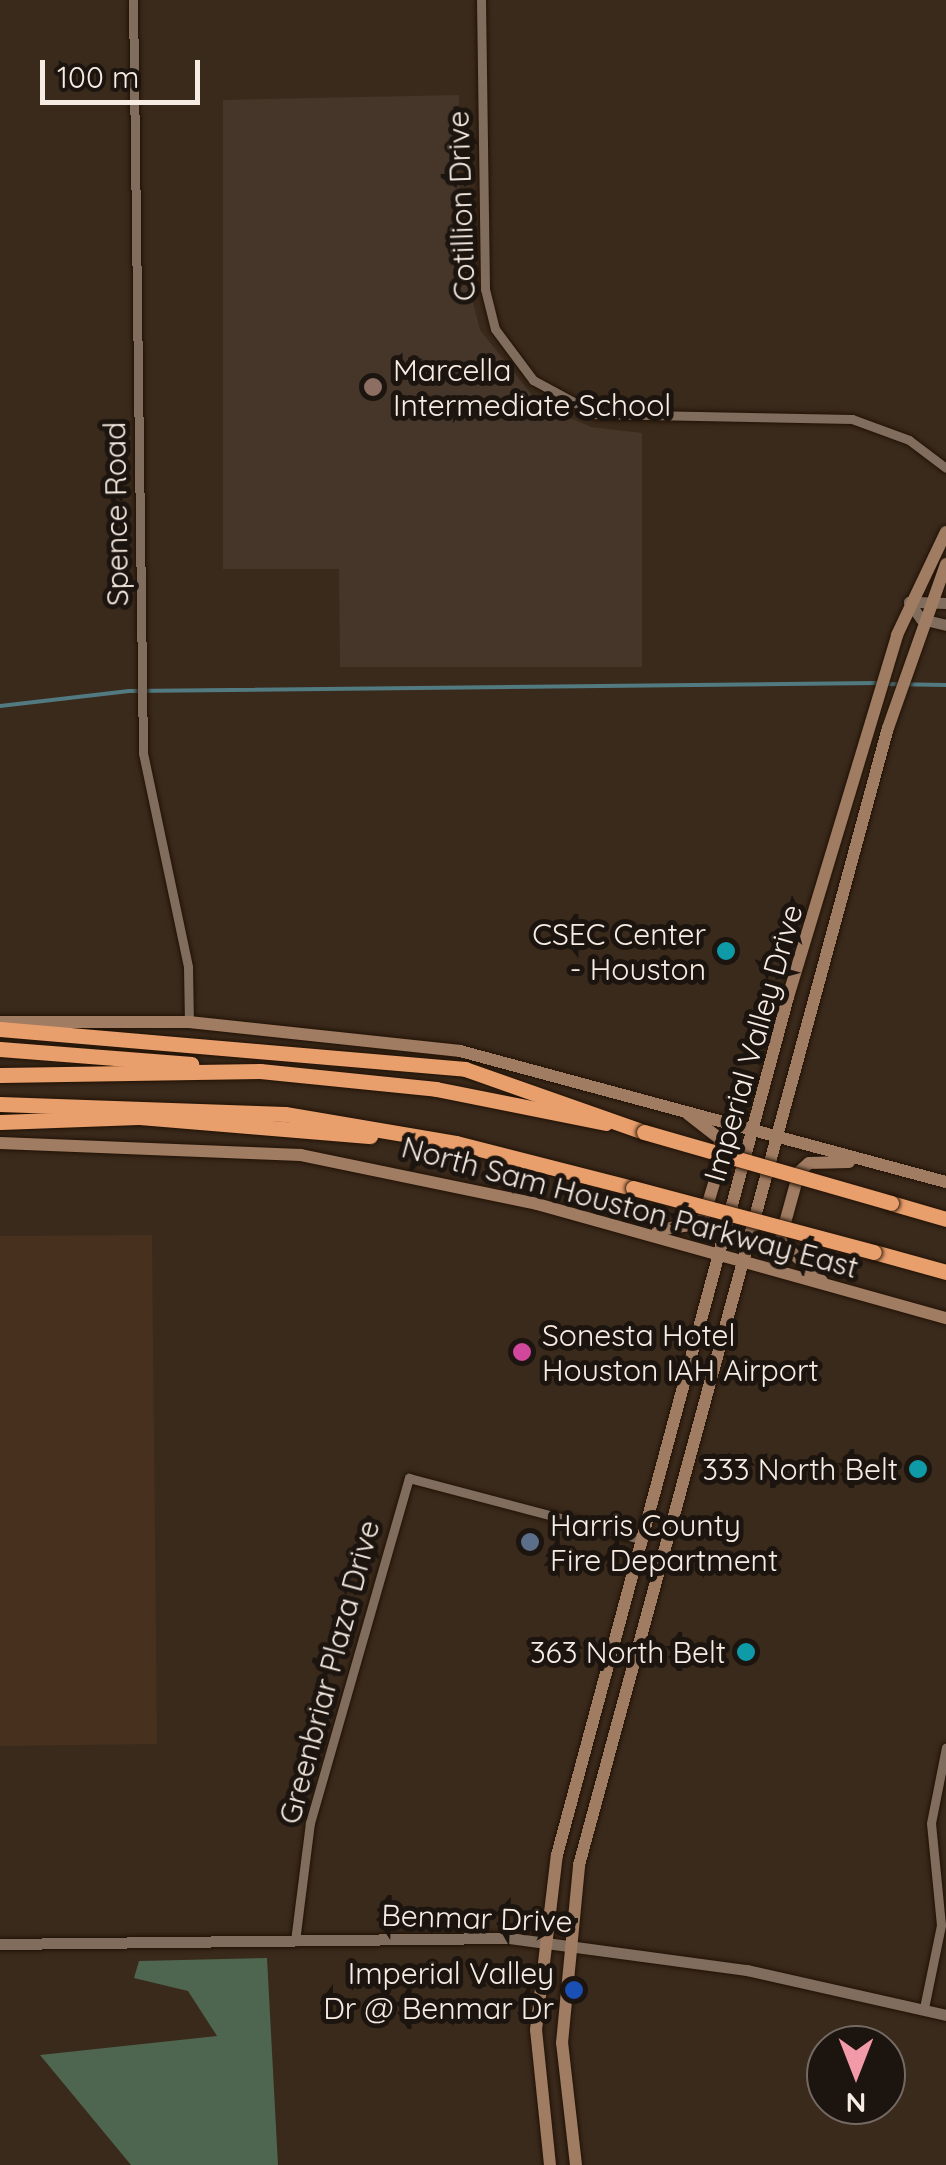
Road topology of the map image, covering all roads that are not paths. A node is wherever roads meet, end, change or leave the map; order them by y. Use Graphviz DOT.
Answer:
graph roads {
  1 [pos="133,0"];
  2 [pos="481,0"];
  3 [pos="946,468"];
  4 [pos="946,532"];
  5 [pos="946,564"];
  6 [pos="929,598"];
  7 [pos="910,602"];
  8 [pos="946,603"];
  9 [pos="922,619"];
  10 [pos="946,625"];
  11 [pos="814,916"];
  12 [pos="839,925"];
  13 [pos="189,1022"];
  14 [pos="0,1026"];
  15 [pos="0,1050"];
  16 [pos="260,1071"];
  17 [pos="0,1075"];
  18 [pos="0,1104"];
  19 [pos="676,1106"];
  20 [pos="0,1122"];
  21 [pos="754,1131"];
  22 [pos="644,1132"];
  23 [pos="784,1139"];
  24 [pos="0,1142"];
  25 [pos="456,1143"];
  26 [pos="887,1166"];
  27 [pos="946,1182"];
  28 [pos="946,1219"];
  29 [pos="620,1226"];
  30 [pos="718,1254"];
  31 [pos="750,1263"];
  32 [pos="946,1272"];
  33 [pos="830,1287"];
  34 [pos="946,1318"];
  35 [pos="656,1489"];
  36 [pos="681,1496"];
  37 [pos="643,1540"];
  38 [pos="946,1747"];
  39 [pos="941,1779"];
  40 [pos="295,1941"];
  41 [pos="542,1941"];
  42 [pos="0,1944"];
  43 [pos="567,1944"];
  44 [pos="924,2008"];
  45 [pos="946,2014"];
  46 [pos="569,2120"];
  47 [pos="544,2124"];
  48 [pos="550,2165"];
  49 [pos="576,2165"];
  1 -- 13 [label="street, Spence Road"];
  2 -- 3 [label="street, Cotillion Drive"];
  4 -- 7 [label="main road, Imperial Valley Drive"];
  5 -- 6 [label="main road, Imperial Valley Drive"];
  6 -- 7 [label="street"];
  6 -- 8 [label="street"];
  6 -- 9 [label="main road, Imperial Valley Drive"];
  7 -- 9 [label="street"];
  7 -- 11 [label="main road, Imperial Valley Drive"];
  9 -- 10 [label="street"];
  9 -- 12 [label="main road, Imperial Valley Drive"];
  11 -- 12 [label="main road"];
  11 -- 21 [label="main road, Imperial Valley Drive"];
  12 -- 23 [label="main road, Imperial Valley Drive"];
  13 -- 14 [label="main road"];
  13 -- 19 [label="main road"];
  14 -- 22 [label="highway"];
  15 -- 16 [label="highway"];
  16 -- 17 [label="highway, North Sam Houston Parkway East"];
  16 -- 22 [label="highway, North Sam Houston Parkway East"];
  18 -- 25 [label="highway, North Sam Houston Parkway East"];
  19 -- 21 [label="main road"];
  19 -- 29 [label="main road"];
  20 -- 25 [label="highway"];
  21 -- 23 [label="main road"];
  21 -- 30 [label="main road, Imperial Valley Drive"];
  22 -- 28 [label="highway, North Sam Houston Parkway East, bridge"];
  23 -- 26 [label="main road"];
  23 -- 31 [label="main road, Imperial Valley Drive"];
  24 -- 29 [label="main road, North Sam Houston Parkway East"];
  25 -- 32 [label="highway, North Sam Houston Parkway East, bridge"];
  26 -- 27 [label="main road"];
  26 -- 33 [label="main road"];
  29 -- 30 [label="main road, North Sam Houston Parkway East"];
  30 -- 31 [label="main road, North Sam Houston Parkway East"];
  30 -- 35 [label="main road, Imperial Valley Drive"];
  31 -- 33 [label="main road, North Sam Houston Parkway East"];
  31 -- 36 [label="main road, Imperial Valley Drive"];
  33 -- 34 [label="main road, North Sam Houston Parkway East"];
  35 -- 36 [label="main road"];
  35 -- 37 [label="main road, Imperial Valley Drive"];
  36 -- 43 [label="main road, Imperial Valley Drive"];
  37 -- 40 [label="street, Greenbriar Plaza Drive"];
  37 -- 41 [label="main road, Imperial Valley Drive"];
  38 -- 39 [label="street"];
  39 -- 44 [label="street"];
  40 -- 41 [label="street, Benmar Drive"];
  40 -- 42 [label="street, Benmar Drive"];
  41 -- 43 [label="street, Benmar Drive"];
  41 -- 47 [label="main road, Imperial Valley Drive"];
  43 -- 44 [label="street, Benmar Drive"];
  43 -- 46 [label="main road, Imperial Valley Drive"];
  44 -- 45 [label="street, Benmar Drive"];
  46 -- 47 [label="main road"];
  46 -- 49 [label="main road, Imperial Valley Drive"];
  47 -- 48 [label="main road, Imperial Valley Drive"];
}
